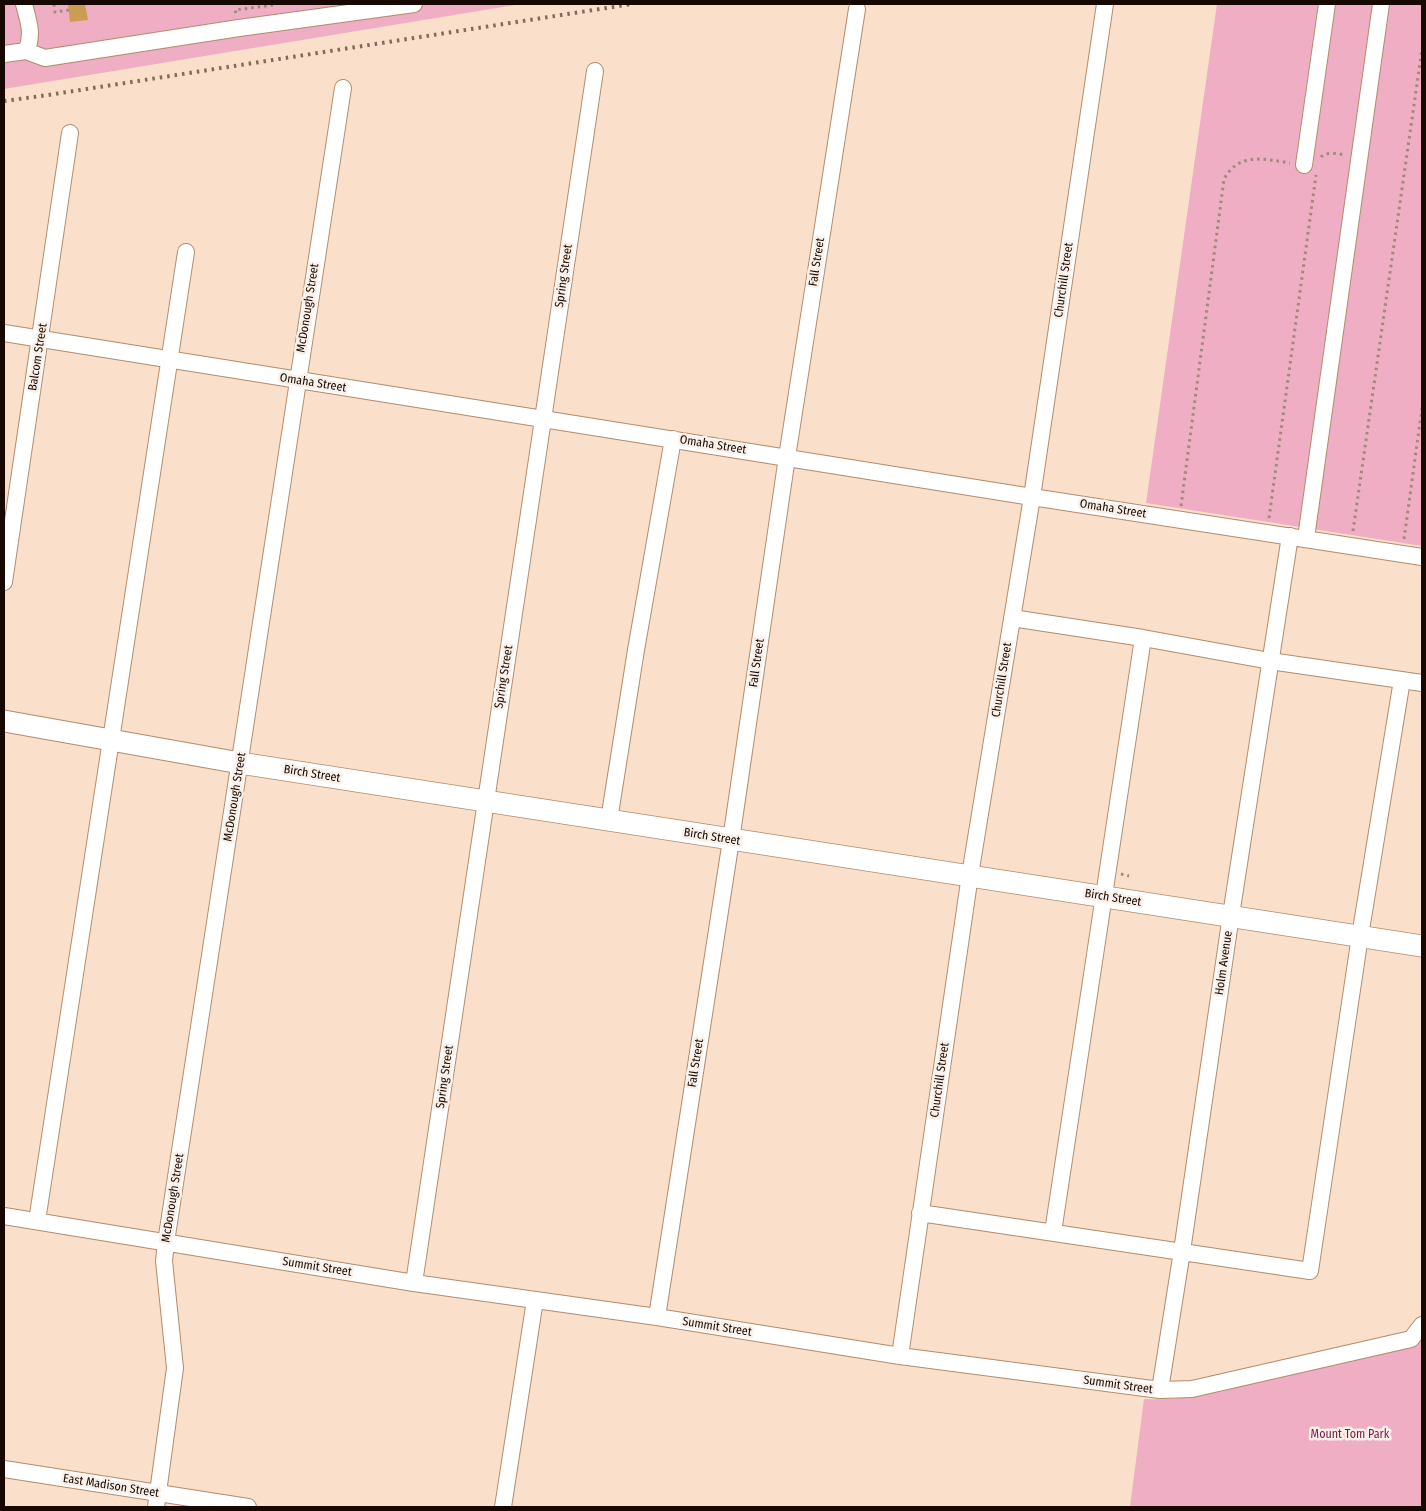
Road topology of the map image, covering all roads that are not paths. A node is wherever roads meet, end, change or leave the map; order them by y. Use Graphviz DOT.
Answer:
graph roads {
  1 [pos="24,4"];
  2 [pos="414,4"];
  3 [pos="1105,4"];
  4 [pos="1327,4"];
  5 [pos="1381,4"];
  6 [pos="857,9"];
  7 [pos="26,51"];
  8 [pos="4,54"];
  9 [pos="595,71"];
  10 [pos="343,88"];
  11 [pos="70,133"];
  12 [pos="1310,166"];
  13 [pos="186,252"];
  14 [pos="4,333"];
  15 [pos="40,338"];
  16 [pos="169,358"];
  17 [pos="297,380"];
  18 [pos="543,419"];
  19 [pos="673,440"];
  20 [pos="787,457"];
  21 [pos="1032,497"];
  22 [pos="1298,537"];
  23 [pos="1422,557"];
  24 [pos="4,582"];
  25 [pos="1012,618"];
  26 [pos="1143,638"];
  27 [pos="1270,661"];
  28 [pos="1402,680"];
  29 [pos="1422,683"];
  30 [pos="4,721"];
  31 [pos="112,740"];
  32 [pos="240,763"];
  33 [pos="486,801"];
  34 [pos="609,820"];
  35 [pos="731,840"];
  36 [pos="970,875"];
  37 [pos="1103,896"];
  38 [pos="1231,915"];
  39 [pos="1360,936"];
  40 [pos="1422,946"];
  41 [pos="920,1212"];
  42 [pos="4,1216"];
  43 [pos="38,1221"];
  44 [pos="1053,1232"];
  45 [pos="166,1242"];
  46 [pos="1182,1251"];
  47 [pos="414,1283"];
  48 [pos="535,1300"];
  49 [pos="657,1317"];
  50 [pos="1422,1325"];
  51 [pos="900,1356"];
  52 [pos="1160,1390"];
  53 [pos="4,1469"];
  54 [pos="157,1500"];
  55 [pos="248,1507"];
  56 [pos="503,1507"];
  1 -- 7 [label="street"];
  2 -- 7 [label="street"];
  3 -- 21 [label="street, Churchill Street"];
  4 -- 12 [label="street"];
  5 -- 22 [label="street, Holm Avenue"];
  6 -- 20 [label="street, Fall Street"];
  7 -- 8 [label="street"];
  9 -- 18 [label="street, Spring Street"];
  10 -- 17 [label="street, McDonough Street"];
  11 -- 15 [label="street, Balcom Street"];
  13 -- 16 [label="street"];
  14 -- 15 [label="street, Omaha Street"];
  15 -- 16 [label="street, Omaha Street"];
  15 -- 24 [label="street, Balcom Street"];
  16 -- 17 [label="street, Omaha Street"];
  16 -- 31 [label="street"];
  17 -- 18 [label="street, Omaha Street"];
  17 -- 32 [label="street, McDonough Street"];
  18 -- 19 [label="street, Omaha Street"];
  18 -- 33 [label="street, Spring Street"];
  19 -- 20 [label="street, Omaha Street"];
  19 -- 34 [label="street"];
  20 -- 21 [label="street, Omaha Street"];
  20 -- 35 [label="street, Fall Street"];
  21 -- 22 [label="street, Omaha Street"];
  21 -- 25 [label="street, Churchill Street"];
  22 -- 23 [label="street, Omaha Street"];
  22 -- 27 [label="street, Holm Avenue"];
  25 -- 26 [label="street"];
  25 -- 36 [label="street, Churchill Street"];
  26 -- 27 [label="street"];
  26 -- 37 [label="street"];
  27 -- 28 [label="street"];
  27 -- 38 [label="street, Holm Avenue"];
  28 -- 29 [label="street"];
  28 -- 39 [label="street"];
  30 -- 31 [label="main road, Birch Street"];
  31 -- 32 [label="main road, Birch Street"];
  31 -- 43 [label="street"];
  32 -- 33 [label="main road, Birch Street"];
  32 -- 45 [label="street, McDonough Street"];
  33 -- 34 [label="main road, Birch Street"];
  33 -- 47 [label="street, Spring Street"];
  34 -- 35 [label="main road, Birch Street"];
  35 -- 36 [label="main road, Birch Street"];
  35 -- 49 [label="street, Fall Street"];
  36 -- 37 [label="main road, Birch Street"];
  36 -- 41 [label="street, Churchill Street"];
  37 -- 38 [label="main road, Birch Street"];
  37 -- 44 [label="street"];
  38 -- 39 [label="main road, Birch Street"];
  38 -- 46 [label="street, Holm Avenue"];
  39 -- 40 [label="main road, Birch Street"];
  39 -- 46 [label="street"];
  41 -- 44 [label="street"];
  41 -- 51 [label="street, Churchill Street"];
  42 -- 43 [label="street, Summit Street"];
  43 -- 45 [label="street, Summit Street"];
  44 -- 46 [label="street"];
  45 -- 47 [label="street, Summit Street"];
  45 -- 54 [label="street, McDonough Street"];
  46 -- 52 [label="street, Holm Avenue"];
  47 -- 48 [label="street, Summit Street"];
  48 -- 49 [label="street, Summit Street"];
  48 -- 56 [label="street"];
  49 -- 51 [label="street, Summit Street"];
  50 -- 52 [label="street, Summit Street"];
  51 -- 52 [label="street, Summit Street"];
  53 -- 54 [label="street, East Madison Street"];
  54 -- 55 [label="street, East Madison Street"];
}
